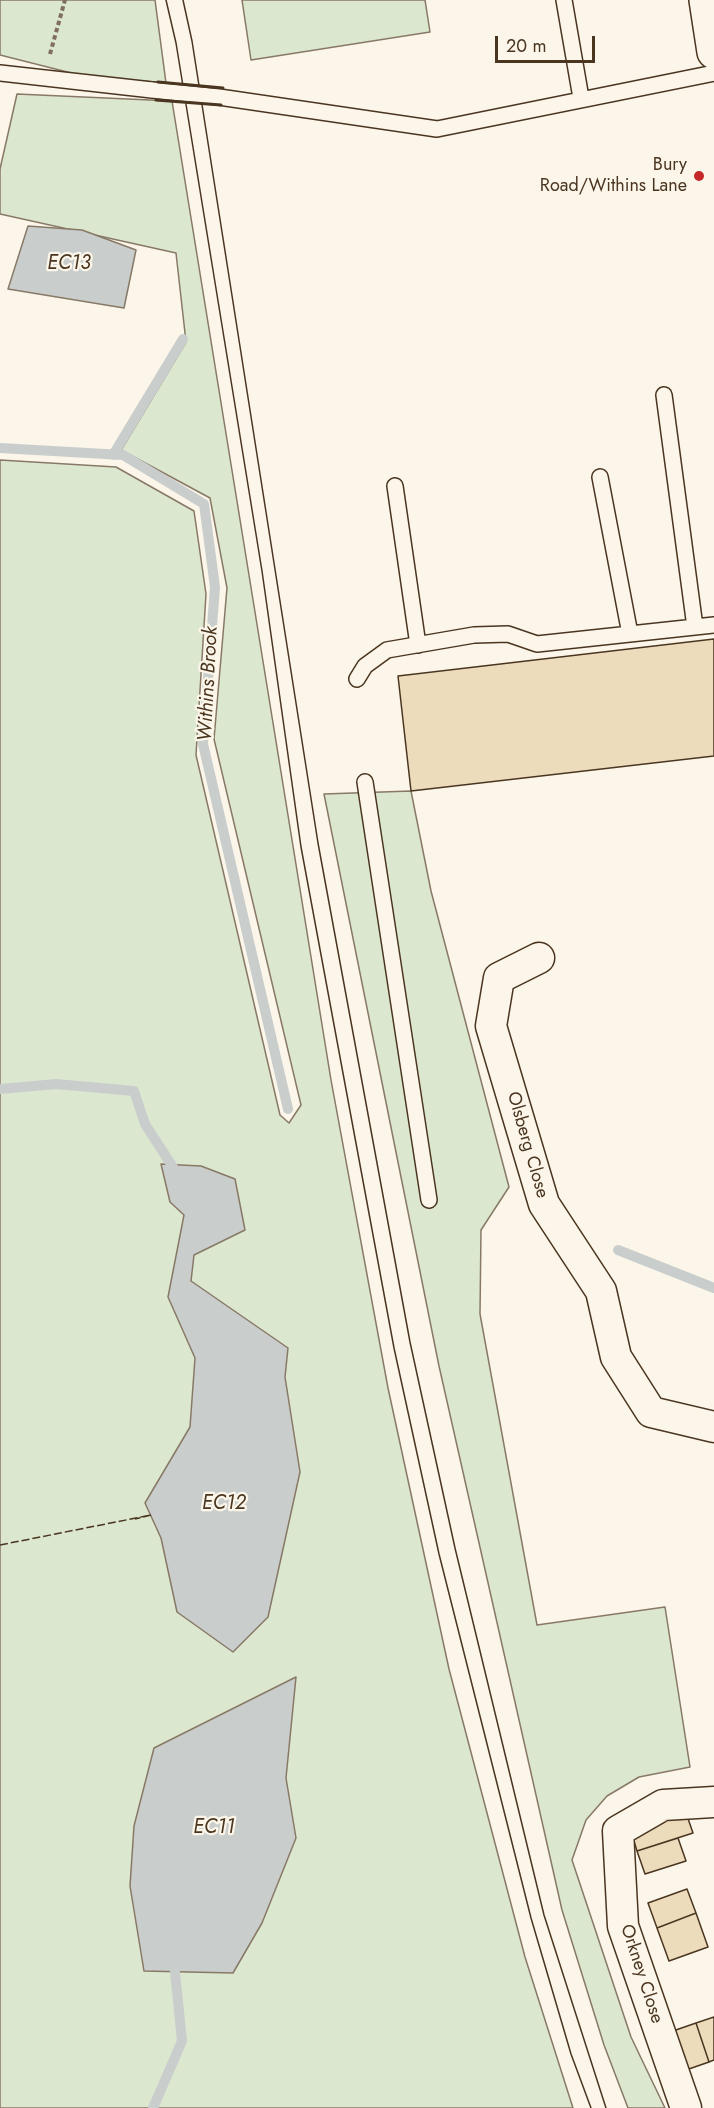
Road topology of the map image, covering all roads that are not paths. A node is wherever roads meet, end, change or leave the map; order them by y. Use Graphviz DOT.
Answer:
graph roads {
  1 [pos="564,0"];
  2 [pos="706,0"];
  3 [pos="714,52"];
  4 [pos="0,73"];
  5 [pos="714,73"];
  6 [pos="581,98"];
  7 [pos="664,395"];
  8 [pos="600,477"];
  9 [pos="395,486"];
  10 [pos="714,625"];
  11 [pos="695,627"];
  12 [pos="630,634"];
  13 [pos="418,645"];
  14 [pos="357,679"];
  15 [pos="365,782"];
  16 [pos="539,958"];
  17 [pos="429,1200"];
  18 [pos="714,1427"];
  19 [pos="714,1802"];
  20 [pos="686,2108"];
  1 -- 6 [label="lane"];
  2 -- 3 [label="street"];
  4 -- 6 [label="lane, bridge"];
  5 -- 6 [label="lane"];
  7 -- 11 [label="lane"];
  8 -- 12 [label="lane"];
  9 -- 13 [label="lane"];
  10 -- 11 [label="lane"];
  11 -- 12 [label="lane"];
  12 -- 13 [label="lane"];
  13 -- 14 [label="lane"];
  15 -- 17 [label="lane"];
  16 -- 18 [label="street, Olsberg Close"];
  19 -- 20 [label="street, Orkney Close"];
}
